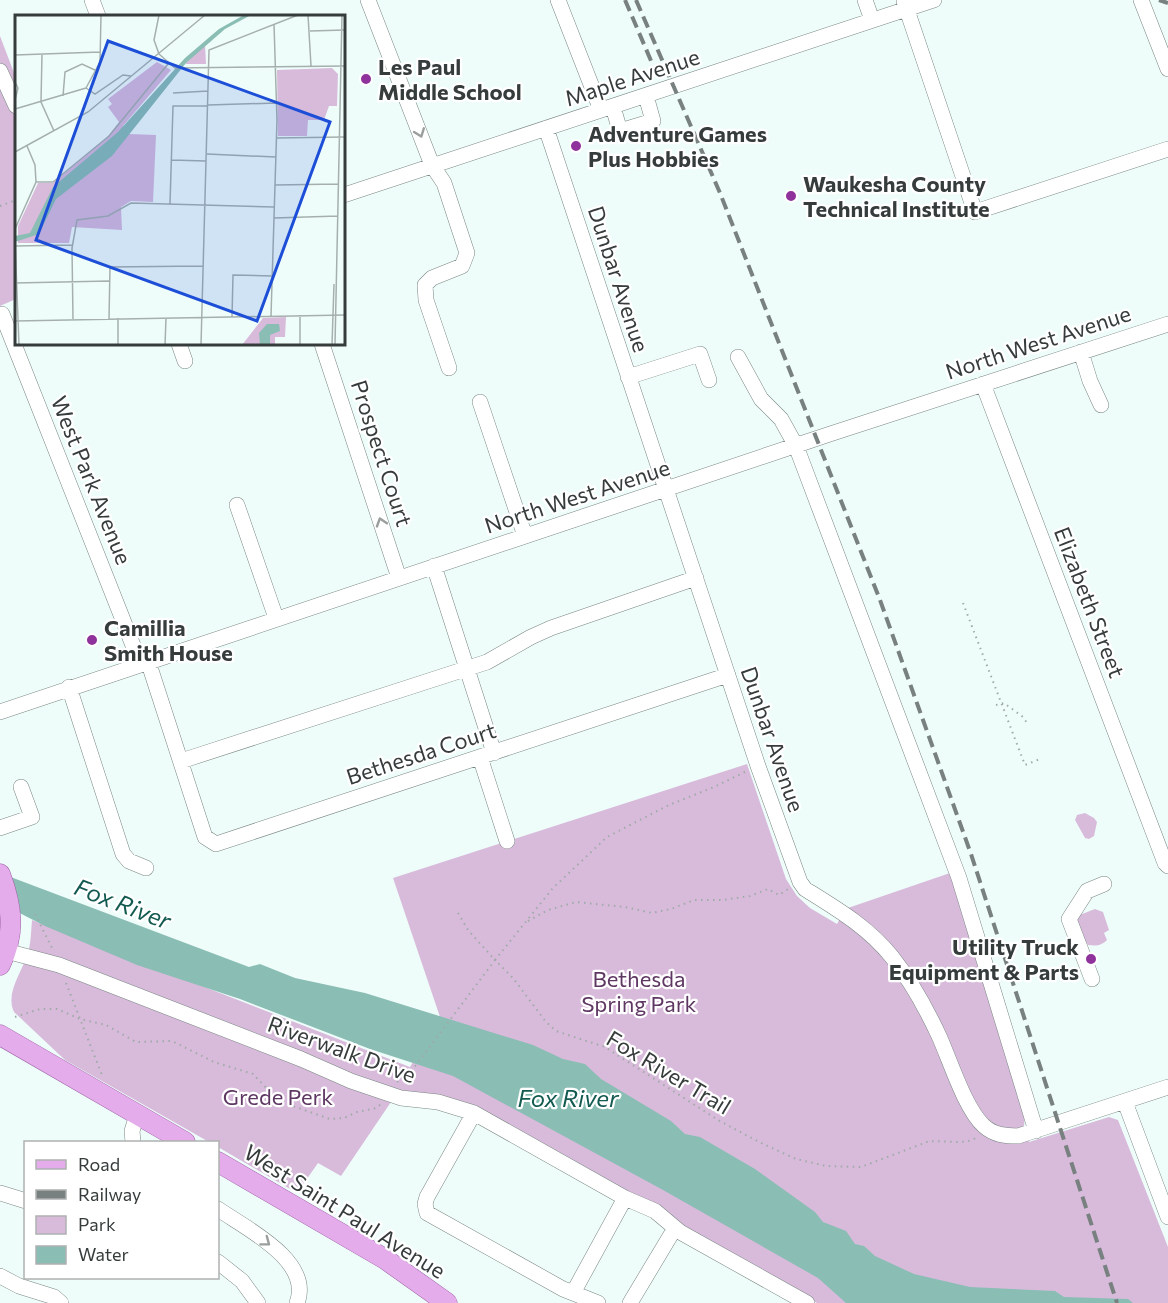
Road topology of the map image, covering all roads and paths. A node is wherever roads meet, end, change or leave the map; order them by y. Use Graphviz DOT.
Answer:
graph roads {
  1 [pos="92,0"];
  2 [pos="368,0"];
  3 [pos="558,0"];
  4 [pos="865,0"];
  5 [pos="934,0"];
  6 [pos="1141,0"];
  7 [pos="905,5"];
  8 [pos="98,15"];
  9 [pos="872,21"];
  10 [pos="1168,69"];
  11 [pos="0,71"];
  12 [pos="646,96"];
  13 [pos="15,104"];
  14 [pos="607,108"];
  15 [pos="546,128"];
  16 [pos="1168,149"];
  17 [pos="432,165"];
  18 [pos="345,195"];
  19 [pos="15,200"];
  20 [pos="0,206"];
  21 [pos="6,312"];
  22 [pos="1168,324"];
  23 [pos="15,335"];
  24 [pos="19,345"];
  25 [pos="178,345"];
  26 [pos="322,345"];
  27 [pos="1081,352"];
  28 [pos="738,357"];
  29 [pos="185,361"];
  30 [pos="449,368"];
  31 [pos="628,377"];
  32 [pos="708,380"];
  33 [pos="983,384"];
  34 [pos="480,402"];
  35 [pos="1101,405"];
  36 [pos="796,446"];
  37 [pos="666,490"];
  38 [pos="237,505"];
  39 [pos="525,536"];
  40 [pos="434,566"];
  41 [pos="399,578"];
  42 [pos="696,578"];
  43 [pos="963,603"];
  44 [pos="276,618"];
  45 [pos="144,662"];
  46 [pos="467,668"];
  47 [pos="728,675"];
  48 [pos="69,687"];
  49 [pos="1002,703"];
  50 [pos="996,705"];
  51 [pos="0,712"];
  52 [pos="1028,723"];
  53 [pos="487,755"];
  54 [pos="1040,759"];
  55 [pos="181,761"];
  56 [pos="758,766"];
  57 [pos="21,787"];
  58 [pos="0,828"];
  59 [pos="507,841"];
  60 [pos="1168,866"];
  61 [pos="146,868"];
  62 [pos="0,874"];
  63 [pos="800,882"];
  64 [pos="1104,884"];
  65 [pos="458,913"];
  66 [pos="35,914"];
  67 [pos="526,922"];
  68 [pos="3,958"];
  69 [pos="495,960"];
  70 [pos="59,965"];
  71 [pos="1092,979"];
  72 [pos="15,1017"];
  73 [pos="80,1019"];
  74 [pos="0,1035"];
  75 [pos="102,1076"];
  76 [pos="393,1084"];
  77 [pos="1168,1087"];
  78 [pos="383,1100"];
  79 [pos="1125,1102"];
  80 [pos="474,1113"];
  81 [pos="137,1115"];
  82 [pos="1036,1131"];
  83 [pos="979,1137"];
  84 [pos="133,1141"];
  85 [pos="182,1141"];
  86 [pos="219,1163"];
  87 [pos="0,1193"];
  88 [pos="625,1198"];
  89 [pos="24,1200"];
  90 [pos="219,1210"];
  91 [pos="1168,1217"];
  92 [pos="675,1228"];
  93 [pos="219,1263"];
  94 [pos="0,1276"];
  95 [pos="573,1293"];
  96 [pos="61,1303"];
  97 [pos="258,1303"];
  98 [pos="297,1303"];
  99 [pos="447,1303"];
  100 [pos="598,1303"];
  101 [pos="630,1303"];
  102 [pos="807,1303"];
  1 -- 8 [label="street"];
  2 -- 17 [label="street, one-way"];
  3 -- 14 [label="street"];
  4 -- 9 [label="street"];
  5 -- 7 [label="street, Maple Avenue"];
  6 -- 10 [label="street"];
  7 -- 9 [label="street, Maple Avenue"];
  7 -- 16 [label="street"];
  9 -- 12 [label="street, Maple Avenue"];
  11 -- 13 [label="street"];
  12 -- 14 [label="street, Maple Avenue"];
  12 -- 14 [label="street"];
  14 -- 15 [label="street, Maple Avenue"];
  15 -- 17 [label="street, Maple Avenue"];
  15 -- 31 [label="street, Dunbar Avenue"];
  17 -- 18 [label="street, Maple Avenue"];
  17 -- 30 [label="street"];
  19 -- 20 [label="path"];
  21 -- 23 [label="street, West Park Avenue"];
  22 -- 27 [label="street, North West Avenue"];
  24 -- 45 [label="street, West Park Avenue"];
  25 -- 29 [label="street"];
  41 -- 26 [label="street, Prospect Court, one-way"];
  27 -- 33 [label="street, North West Avenue"];
  27 -- 35 [label="street"];
  28 -- 36 [label="street"];
  31 -- 32 [label="street"];
  31 -- 37 [label="street, Dunbar Avenue"];
  33 -- 36 [label="street, North West Avenue"];
  33 -- 60 [label="street, Elizabeth Street"];
  34 -- 39 [label="street"];
  36 -- 37 [label="street, North West Avenue"];
  36 -- 82 [label="street"];
  37 -- 39 [label="street, North West Avenue"];
  37 -- 42 [label="street, Dunbar Avenue"];
  38 -- 44 [label="street"];
  39 -- 40 [label="street, North West Avenue"];
  40 -- 41 [label="street, North West Avenue"];
  40 -- 46 [label="street"];
  41 -- 44 [label="street, North West Avenue"];
  42 -- 46 [label="street"];
  42 -- 47 [label="street, Dunbar Avenue"];
  43 -- 49 [label="path"];
  44 -- 45 [label="street, North West Avenue"];
  45 -- 48 [label="street, North West Avenue"];
  45 -- 55 [label="street, West Park Avenue"];
  46 -- 53 [label="street"];
  46 -- 55 [label="street"];
  47 -- 53 [label="street, Bethesda Court"];
  47 -- 56 [label="street, Dunbar Avenue"];
  48 -- 51 [label="street, North West Avenue"];
  48 -- 61 [label="street"];
  49 -- 50 [label="path"];
  49 -- 52 [label="path"];
  49 -- 54 [label="path"];
  53 -- 55 [label="street, Bethesda Court"];
  53 -- 59 [label="street"];
  56 -- 63 [label="street, Dunbar Avenue"];
  56 -- 67 [label="path"];
  57 -- 58 [label="street"];
  62 -- 68 [label="main road"];
  63 -- 67 [label="path"];
  63 -- 82 [label="street, Dunbar Avenue"];
  64 -- 71 [label="street"];
  65 -- 69 [label="path, Fox River Trail"];
  66 -- 70 [label="path"];
  67 -- 69 [label="path"];
  68 -- 70 [label="street, Riverwalk Drive"];
  69 -- 76 [label="path"];
  69 -- 83 [label="path, Fox River Trail"];
  70 -- 73 [label="path"];
  70 -- 80 [label="street, Riverwalk Drive"];
  72 -- 73 [label="path"];
  73 -- 75 [label="path"];
  73 -- 78 [label="path"];
  74 -- 81 [label="main road"];
  77 -- 79 [label="street, Dunbar Avenue"];
  79 -- 82 [label="street, Dunbar Avenue"];
  79 -- 91 [label="street"];
  80 -- 88 [label="street, Riverwalk Drive"];
  80 -- 95 [label="street"];
  81 -- 84 [label="street"];
  81 -- 85 [label="main road"];
  86 -- 99 [label="main road, West Saint Paul Avenue"];
  87 -- 89 [label="street"];
  88 -- 92 [label="street, Riverwalk Drive"];
  88 -- 95 [label="street"];
  90 -- 98 [label="street, one-way"];
  92 -- 101 [label="street"];
  92 -- 102 [label="street, Riverwalk Drive"];
  93 -- 97 [label="street"];
  94 -- 96 [label="street"];
  95 -- 100 [label="street"];
}
